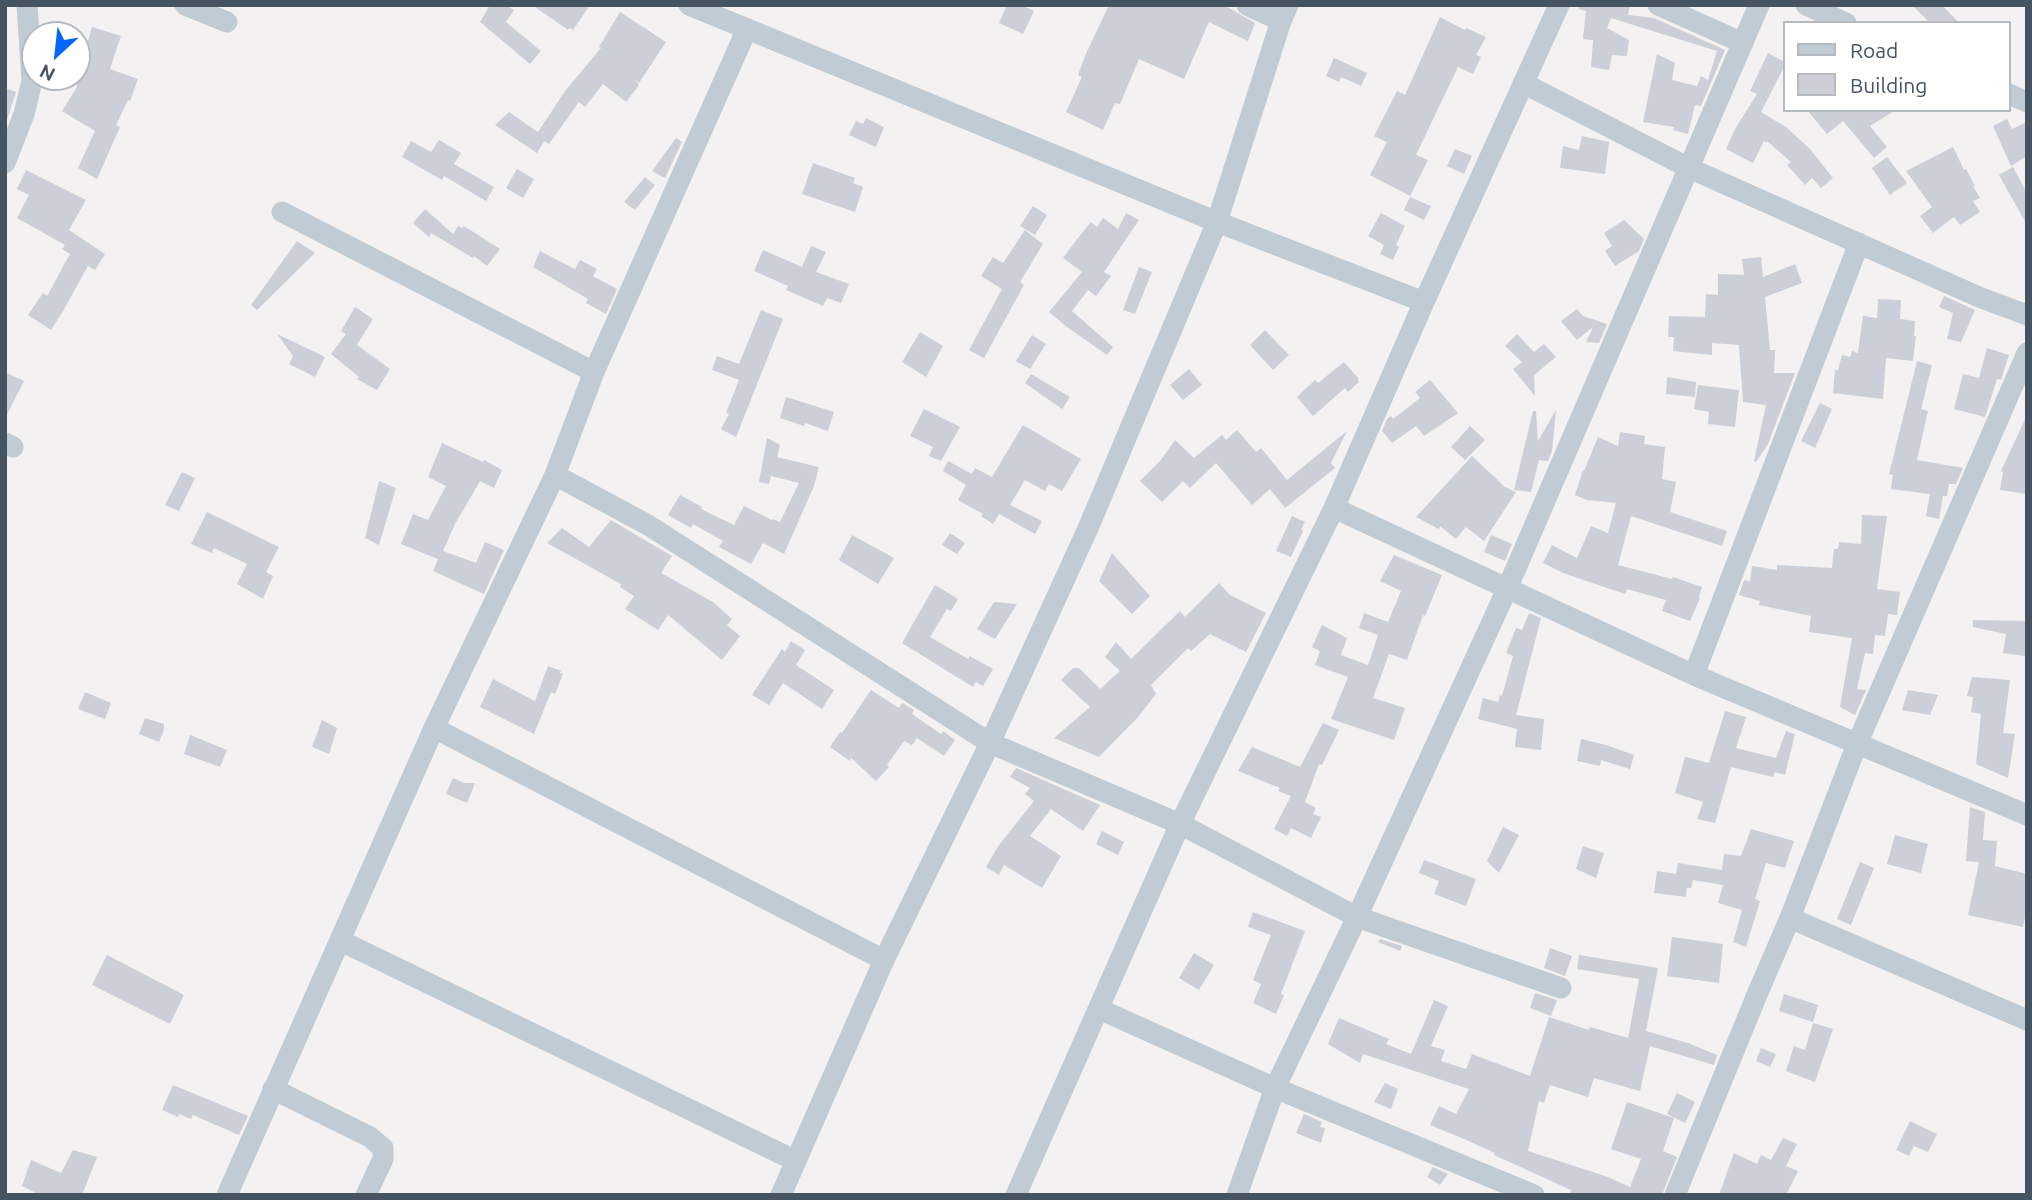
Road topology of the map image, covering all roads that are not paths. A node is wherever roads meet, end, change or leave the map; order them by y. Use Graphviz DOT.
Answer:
graph roads {
  1 [pos="27,5"];
  2 [pos="185,5"];
  3 [pos="688,5"];
  4 [pos="1247,5"];
  5 [pos="1559,5"];
  6 [pos="1658,5"];
  7 [pos="1759,5"];
  8 [pos="1806,5"];
  9 [pos="1285,13"];
  10 [pos="1842,21"];
  11 [pos="228,22"];
  12 [pos="747,29"];
  13 [pos="1744,43"];
  14 [pos="1523,83"];
  15 [pos="2011,95"];
  16 [pos="2027,102"];
  17 [pos="5,163"];
  18 [pos="1689,168"];
  19 [pos="282,212"];
  20 [pos="1217,222"];
  21 [pos="1859,243"];
  22 [pos="1424,302"];
  23 [pos="2027,315"];
  24 [pos="2027,353"];
  25 [pos="594,372"];
  26 [pos="555,475"];
  27 [pos="1334,508"];
  28 [pos="1507,589"];
  29 [pos="1694,675"];
  30 [pos="434,728"];
  31 [pos="990,743"];
  32 [pos="1857,744"];
  33 [pos="2027,815"];
  34 [pos="1180,824"];
  35 [pos="1357,917"];
  36 [pos="1790,918"];
  37 [pos="341,941"];
  38 [pos="884,960"];
  39 [pos="1561,988"];
  40 [pos="1099,1009"];
  41 [pos="2027,1020"];
  42 [pos="1275,1088"];
  43 [pos="273,1089"];
  44 [pos="796,1161"];
  45 [pos="227,1195"];
  46 [pos="366,1195"];
  47 [pos="781,1195"];
  48 [pos="1016,1195"];
  49 [pos="1237,1195"];
  50 [pos="1534,1195"];
  51 [pos="1675,1195"];
  1 -- 17 [label="street"];
  2 -- 11 [label="street"];
  3 -- 12 [label="street"];
  4 -- 9 [label="street"];
  5 -- 14 [label="street"];
  6 -- 13 [label="street"];
  7 -- 13 [label="street"];
  8 -- 10 [label="street"];
  9 -- 20 [label="street"];
  12 -- 20 [label="street"];
  12 -- 25 [label="street"];
  13 -- 18 [label="street"];
  14 -- 18 [label="street"];
  14 -- 22 [label="street"];
  15 -- 16 [label="street"];
  18 -- 21 [label="street"];
  18 -- 28 [label="street"];
  19 -- 25 [label="street"];
  20 -- 22 [label="street"];
  20 -- 31 [label="street"];
  21 -- 23 [label="street"];
  21 -- 29 [label="street"];
  22 -- 27 [label="street"];
  24 -- 32 [label="street"];
  25 -- 26 [label="street"];
  26 -- 30 [label="street"];
  26 -- 31 [label="street"];
  27 -- 28 [label="street"];
  27 -- 34 [label="street"];
  28 -- 29 [label="street"];
  28 -- 35 [label="street"];
  29 -- 32 [label="street"];
  30 -- 37 [label="street"];
  30 -- 38 [label="street"];
  31 -- 34 [label="street"];
  31 -- 38 [label="street"];
  32 -- 33 [label="street"];
  32 -- 36 [label="street"];
  34 -- 35 [label="street"];
  34 -- 40 [label="street"];
  35 -- 39 [label="street"];
  35 -- 42 [label="street"];
  36 -- 41 [label="street"];
  36 -- 51 [label="street"];
  37 -- 43 [label="street"];
  37 -- 44 [label="street"];
  38 -- 44 [label="street"];
  40 -- 42 [label="street"];
  40 -- 48 [label="street"];
  42 -- 49 [label="street"];
  42 -- 50 [label="street"];
  43 -- 45 [label="street"];
  43 -- 46 [label="street"];
  44 -- 47 [label="street"];
}
